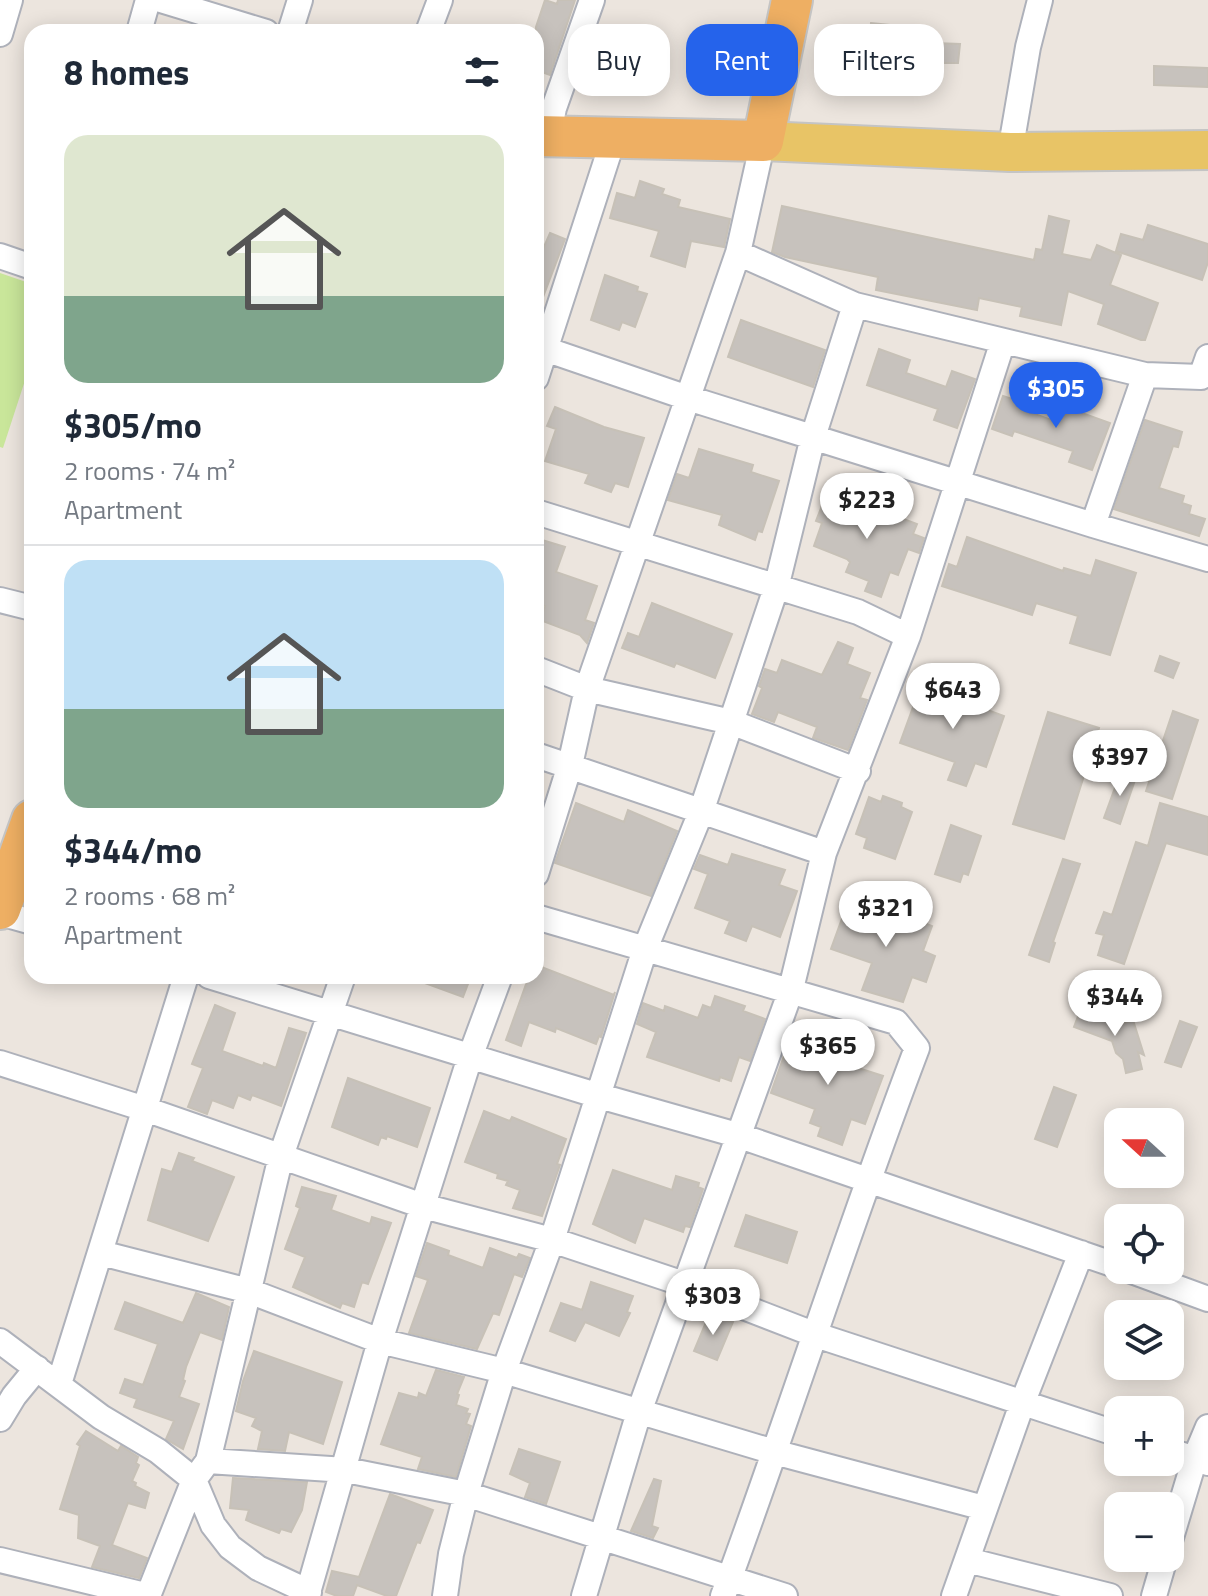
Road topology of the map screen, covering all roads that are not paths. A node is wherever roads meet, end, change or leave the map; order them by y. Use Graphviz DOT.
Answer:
graph roads {
  1 [pos="10,0"];
  2 [pos="148,0"];
  3 [pos="161,0"];
  4 [pos="300,0"];
  5 [pos="440,0"];
  6 [pos="592,0"];
  7 [pos="792,0"];
  8 [pos="1040,0"];
  9 [pos="141,24"];
  10 [pos="240,24"];
  11 [pos="292,24"];
  12 [pos="431,24"];
  13 [pos="0,34"];
  14 [pos="544,121"];
  15 [pos="613,140"];
  16 [pos="763,141"];
  17 [pos="1208,150"];
  18 [pos="1010,152"];
  19 [pos="738,253"];
  20 [pos="0,256"];
  21 [pos="24,264"];
  22 [pos="855,305"];
  23 [pos="544,338"];
  24 [pos="1003,341"];
  25 [pos="544,348"];
  26 [pos="1208,357"];
  27 [pos="1145,375"];
  28 [pos="688,398"];
  29 [pos="813,437"];
  30 [pos="959,482"];
  31 [pos="544,514"];
  32 [pos="1093,525"];
  33 [pos="639,543"];
  34 [pos="1208,559"];
  35 [pos="776,588"];
  36 [pos="0,600"];
  37 [pos="24,606"];
  38 [pos="908,636"];
  39 [pos="544,672"];
  40 [pos="587,689"];
  41 [pos="731,722"];
  42 [pos="544,757"];
  43 [pos="570,765"];
  44 [pos="858,771"];
  45 [pos="701,812"];
  46 [pos="24,840"];
  47 [pos="544,848"];
  48 [pos="824,853"];
  49 [pos="2,894"];
  50 [pos="24,915"];
  51 [pos="544,919"];
  52 [pos="645,949"];
  53 [pos="184,984"];
  54 [pos="235,984"];
  55 [pos="340,984"];
  56 [pos="497,984"];
  57 [pos="790,993"];
  58 [pos="331,1014"];
  59 [pos="470,1057"];
  60 [pos="0,1063"];
  61 [pos="596,1095"];
  62 [pos="145,1109"];
  63 [pos="737,1135"];
  64 [pos="281,1156"];
  65 [pos="867,1179"];
  66 [pos="423,1206"];
  67 [pos="552,1240"];
  68 [pos="101,1253"];
  69 [pos="1081,1253"];
  70 [pos="1104,1261"];
  71 [pos="684,1284"];
  72 [pos="1167,1284"];
  73 [pos="249,1291"];
  74 [pos="1208,1299"];
  75 [pos="816,1335"];
  76 [pos="0,1341"];
  77 [pos="380,1341"];
  78 [pos="37,1368"];
  79 [pos="504,1371"];
  80 [pos="59,1384"];
  81 [pos="1022,1404"];
  82 [pos="639,1412"];
  83 [pos="0,1419"];
  84 [pos="1208,1427"];
  85 [pos="1104,1430"];
  86 [pos="774,1452"];
  87 [pos="1201,1460"];
  88 [pos="201,1470"];
  89 [pos="346,1470"];
  90 [pos="466,1494"];
  91 [pos="1184,1504"];
  92 [pos="984,1508"];
  93 [pos="601,1537"];
  94 [pos="0,1560"];
  95 [pos="967,1560"];
  96 [pos="1161,1572"];
  97 [pos="726,1588"];
  98 [pos="308,1594"];
  99 [pos="149,1596"];
  100 [pos="445,1596"];
  101 [pos="584,1596"];
  102 [pos="785,1596"];
  103 [pos="954,1596"];
  104 [pos="1110,1596"];
  105 [pos="1154,1596"];
  1 -- 13 [label="street"];
  2 -- 9 [label="street"];
  3 -- 10 [label="street"];
  4 -- 11 [label="street"];
  5 -- 12 [label="street"];
  6 -- 14 [label="street"];
  7 -- 16 [label="highway"];
  8 -- 18 [label="street"];
  14 -- 15 [label="highway"];
  15 -- 16 [label="highway"];
  15 -- 23 [label="street"];
  16 -- 18 [label="main road"];
  16 -- 19 [label="street"];
  17 -- 18 [label="main road"];
  19 -- 22 [label="street"];
  19 -- 28 [label="street"];
  20 -- 21 [label="street"];
  22 -- 24 [label="street"];
  22 -- 29 [label="street"];
  24 -- 27 [label="street"];
  24 -- 30 [label="street"];
  25 -- 28 [label="street"];
  26 -- 27 [label="street"];
  27 -- 32 [label="street"];
  28 -- 29 [label="street"];
  28 -- 33 [label="street"];
  29 -- 30 [label="street"];
  29 -- 35 [label="street"];
  30 -- 32 [label="street"];
  30 -- 38 [label="street"];
  31 -- 33 [label="street"];
  32 -- 34 [label="street"];
  33 -- 35 [label="street"];
  33 -- 40 [label="street"];
  35 -- 38 [label="street"];
  35 -- 41 [label="street"];
  36 -- 37 [label="street"];
  38 -- 44 [label="street"];
  39 -- 40 [label="street"];
  40 -- 41 [label="street"];
  40 -- 43 [label="street"];
  41 -- 44 [label="street"];
  41 -- 45 [label="street"];
  42 -- 43 [label="street"];
  43 -- 45 [label="street"];
  43 -- 47 [label="street"];
  44 -- 48 [label="street"];
  45 -- 48 [label="street"];
  45 -- 52 [label="street"];
  46 -- 49 [label="highway"];
  48 -- 57 [label="street"];
  49 -- 50 [label="street"];
  51 -- 52 [label="street"];
  52 -- 57 [label="street"];
  52 -- 61 [label="street"];
  53 -- 62 [label="street"];
  54 -- 58 [label="street"];
  55 -- 58 [label="street"];
  56 -- 59 [label="street"];
  57 -- 63 [label="street"];
  57 -- 65 [label="street"];
  58 -- 59 [label="street"];
  58 -- 64 [label="street"];
  59 -- 61 [label="street"];
  59 -- 66 [label="street"];
  60 -- 62 [label="street"];
  61 -- 63 [label="street"];
  61 -- 67 [label="street"];
  62 -- 64 [label="street"];
  62 -- 68 [label="street"];
  63 -- 65 [label="street"];
  63 -- 71 [label="street"];
  64 -- 66 [label="street"];
  64 -- 73 [label="street"];
  65 -- 69 [label="street"];
  65 -- 75 [label="street"];
  66 -- 67 [label="street"];
  66 -- 77 [label="street"];
  67 -- 71 [label="street"];
  67 -- 79 [label="street"];
  68 -- 73 [label="street"];
  68 -- 80 [label="street"];
  69 -- 70 [label="street"];
  69 -- 81 [label="street"];
  71 -- 75 [label="street"];
  71 -- 82 [label="street"];
  72 -- 74 [label="street"];
  73 -- 77 [label="street"];
  73 -- 88 [label="street"];
  75 -- 81 [label="street"];
  75 -- 86 [label="street"];
  76 -- 78 [label="street"];
  77 -- 79 [label="street"];
  77 -- 89 [label="street"];
  78 -- 80 [label="street"];
  78 -- 83 [label="street"];
  79 -- 82 [label="street"];
  79 -- 90 [label="street"];
  80 -- 88 [label="street"];
  81 -- 85 [label="street"];
  81 -- 92 [label="street"];
  82 -- 86 [label="street"];
  82 -- 93 [label="street"];
  84 -- 87 [label="street"];
  86 -- 92 [label="street"];
  86 -- 97 [label="street"];
  87 -- 91 [label="street"];
  88 -- 89 [label="street"];
  88 -- 98 [label="street"];
  88 -- 99 [label="street"];
  89 -- 90 [label="street"];
  89 -- 98 [label="street"];
  90 -- 93 [label="street"];
  90 -- 100 [label="street"];
  92 -- 95 [label="street"];
  93 -- 97 [label="street"];
  93 -- 101 [label="street"];
  94 -- 99 [label="street"];
  95 -- 103 [label="street"];
  95 -- 104 [label="street"];
  96 -- 105 [label="street"];
  97 -- 102 [label="street"];
}
